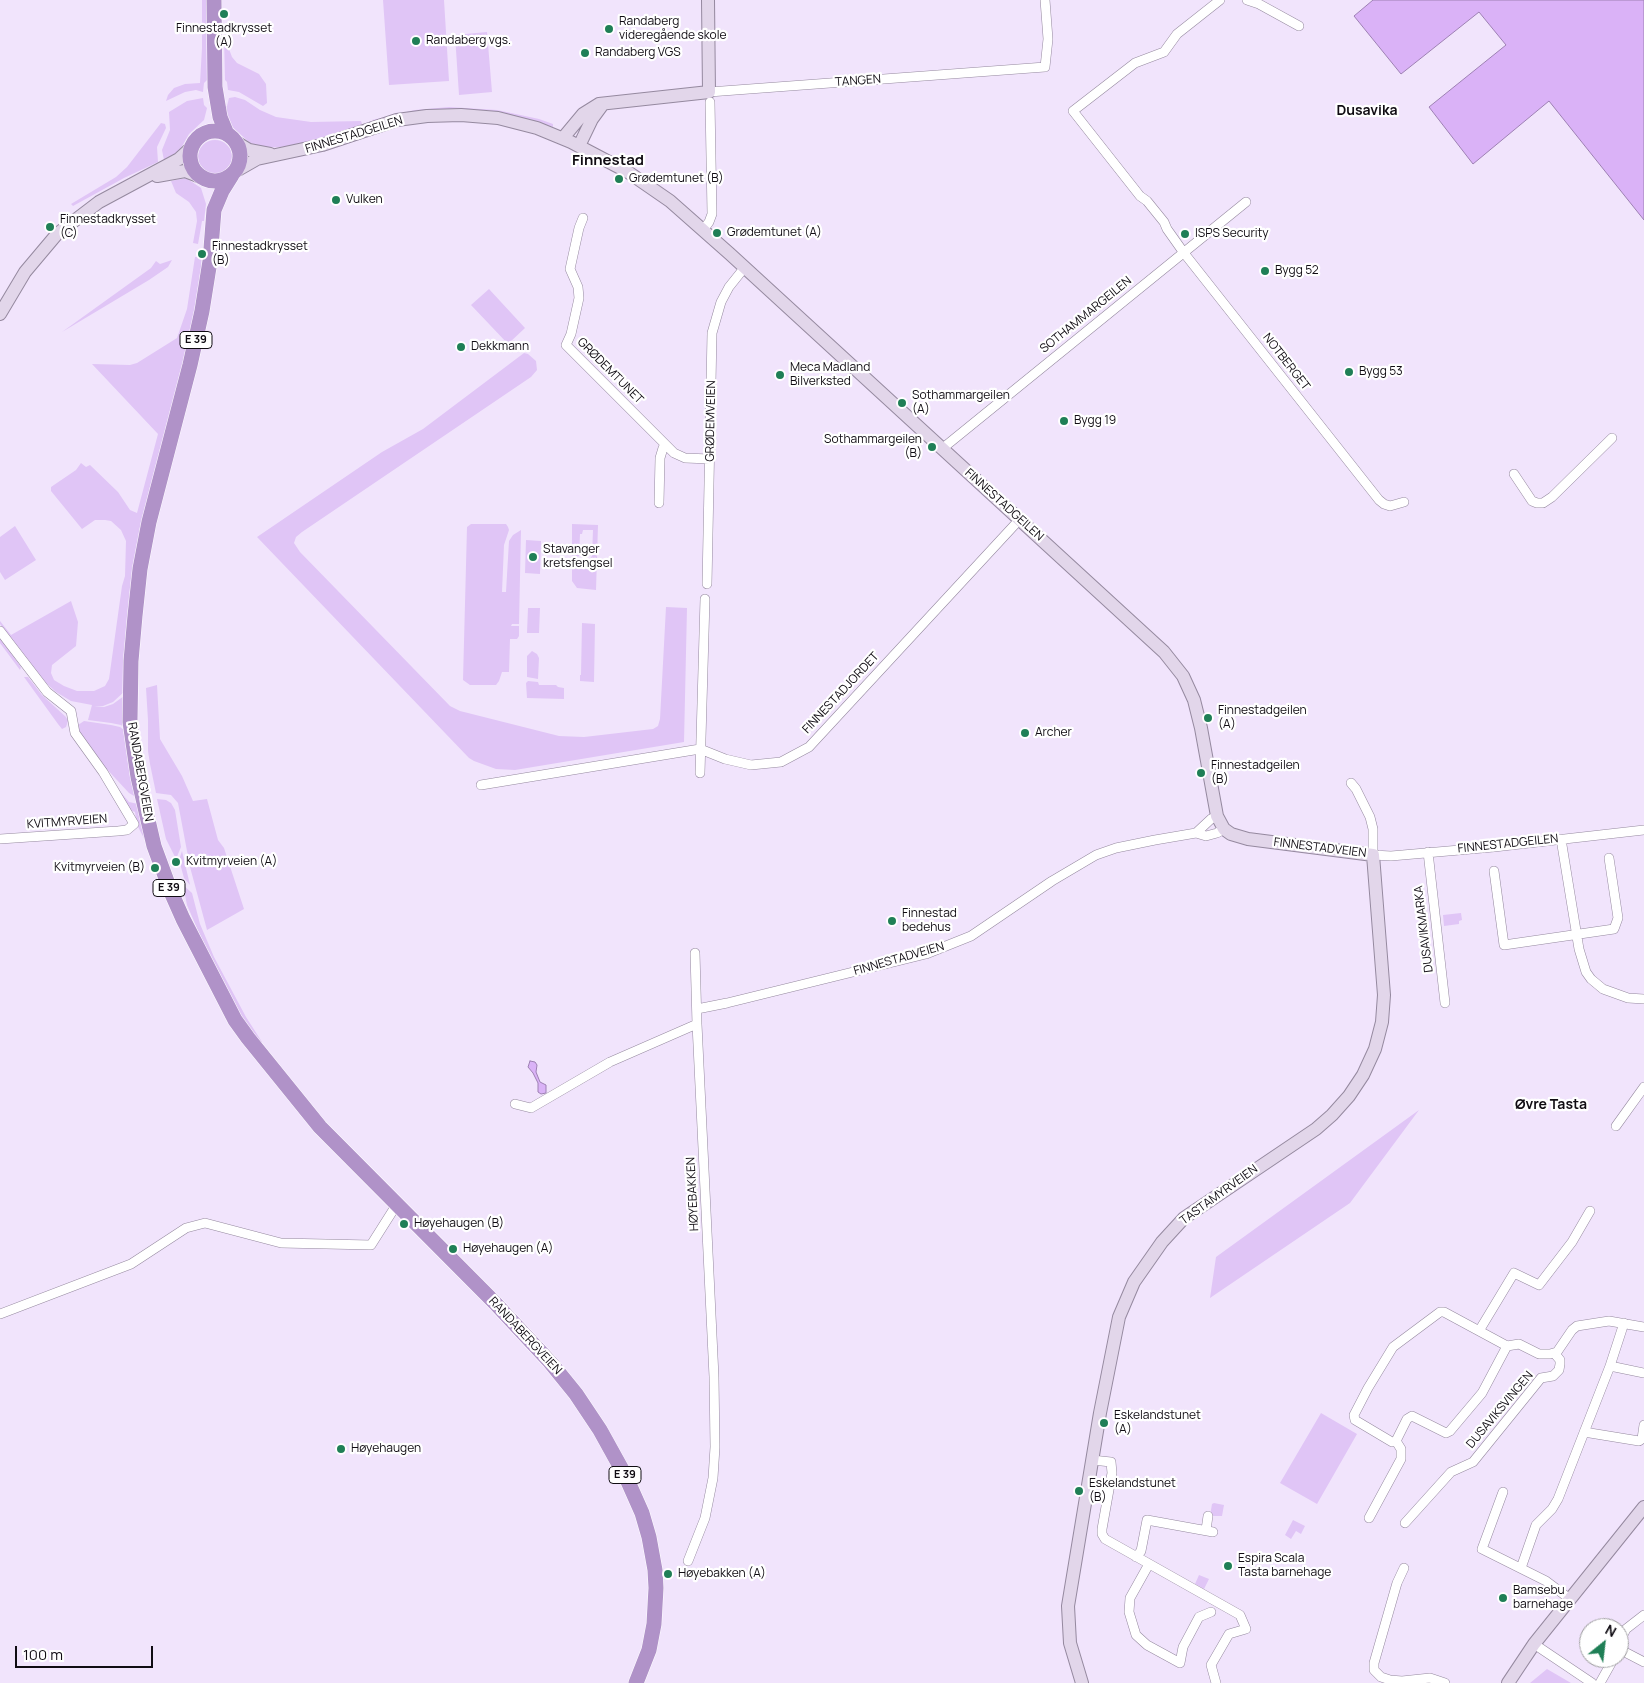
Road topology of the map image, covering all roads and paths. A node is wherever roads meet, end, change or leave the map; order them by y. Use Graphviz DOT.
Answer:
graph roads {
  1 [pos="214,0"];
  2 [pos="708,0"];
  3 [pos="1044,0"];
  4 [pos="1220,0"];
  5 [pos="1247,0"];
  6 [pos="1299,26"];
  7 [pos="215,87"];
  8 [pos="709,97"];
  9 [pos="604,102"];
  10 [pos="232,138"];
  11 [pos="563,138"];
  12 [pos="195,142"];
  13 [pos="579,146"];
  14 [pos="275,154"];
  15 [pos="234,173"];
  16 [pos="203,178"];
  17 [pos="140,179"];
  18 [pos="1246,202"];
  19 [pos="214,210"];
  20 [pos="583,218"];
  21 [pos="703,230"];
  22 [pos="1184,253"];
  23 [pos="744,267"];
  24 [pos="0,314"];
  25 [pos="1612,438"];
  26 [pos="666,445"];
  27 [pos="943,448"];
  28 [pos="710,459"];
  29 [pos="1514,474"];
  30 [pos="1404,502"];
  31 [pos="659,503"];
  32 [pos="1020,519"];
  33 [pos="707,584"];
  34 [pos="705,599"];
  35 [pos="0,631"];
  36 [pos="700,749"];
  37 [pos="700,772"];
  38 [pos="1351,783"];
  39 [pos="481,785"];
  40 [pos="1217,816"];
  41 [pos="134,824"];
  42 [pos="1224,828"];
  43 [pos="1644,830"];
  44 [pos="1196,833"];
  45 [pos="0,839"];
  46 [pos="1561,839"];
  47 [pos="1428,852"];
  48 [pos="1373,855"];
  49 [pos="1609,858"];
  50 [pos="1494,871"];
  51 [pos="1577,935"];
  52 [pos="695,953"];
  53 [pos="1644,999"];
  54 [pos="1445,1003"];
  55 [pos="697,1009"];
  56 [pos="697,1024"];
  57 [pos="1644,1087"];
  58 [pos="515,1104"];
  59 [pos="1616,1126"];
  60 [pos="397,1204"];
  61 [pos="1590,1211"];
  62 [pos="0,1314"];
  63 [pos="1624,1323"];
  64 [pos="1644,1328"];
  65 [pos="1480,1331"];
  66 [pos="1507,1346"];
  67 [pos="1555,1354"];
  68 [pos="1610,1366"];
  69 [pos="1644,1373"];
  70 [pos="1644,1424"];
  71 [pos="1584,1432"];
  72 [pos="1396,1441"];
  73 [pos="1092,1460"];
  74 [pos="1503,1492"];
  75 [pos="1644,1507"];
  76 [pos="1208,1516"];
  77 [pos="1369,1518"];
  78 [pos="1405,1523"];
  79 [pos="1136,1557"];
  80 [pos="688,1561"];
  81 [pos="1149,1564"];
  82 [pos="1404,1568"];
  83 [pos="1521,1568"];
  84 [pos="1570,1599"];
  85 [pos="1211,1612"];
  86 [pos="1644,1615"];
  87 [pos="1629,1627"];
  88 [pos="1534,1644"];
  89 [pos="1629,1654"];
  90 [pos="1644,1662"];
  91 [pos="1608,1668"];
  92 [pos="636,1683"];
  93 [pos="1082,1683"];
  94 [pos="1216,1683"];
  95 [pos="1445,1683"];
  96 [pos="1508,1683"];
  97 [pos="1592,1683"];
  98 [pos="1600,1683"];
  1 -- 7 [label="highway, E 39"];
  2 -- 8 [label="main road"];
  3 -- 8 [label="street, TANGEN"];
  4 -- 22 [label="street, NOTBERGET"];
  5 -- 6 [label="street"];
  7 -- 10 [label="highway, E 39"];
  7 -- 12 [label="highway, E 39"];
  8 -- 9 [label="main road, TANGEN"];
  8 -- 21 [label="street"];
  9 -- 11 [label="main road"];
  9 -- 13 [label="main road"];
  10 -- 12 [label="highway"];
  10 -- 14 [label="main road, FINNESTADGEILEN"];
  10 -- 15 [label="highway, E 39"];
  11 -- 13 [label="main road, FINNESTADGEILEN"];
  11 -- 14 [label="main road, FINNESTADGEILEN"];
  12 -- 16 [label="highway, E 39"];
  12 -- 17 [label="main road"];
  13 -- 21 [label="main road, FINNESTADGEILEN"];
  14 -- 15 [label="main road, FINNESTADGEILEN"];
  15 -- 16 [label="highway"];
  15 -- 19 [label="highway, RANDABERGVEIEN / E 39"];
  16 -- 17 [label="main road"];
  16 -- 19 [label="highway, RANDABERGVEIEN / E 39"];
  17 -- 24 [label="main road"];
  18 -- 22 [label="street, SOTHAMMARGEILEN"];
  19 -- 60 [label="highway, RANDABERGVEIEN / E 39"];
  20 -- 26 [label="street, GRØDEMTUNET"];
  21 -- 23 [label="main road, FINNESTADGEILEN"];
  22 -- 27 [label="street, SOTHAMMARGEILEN"];
  22 -- 30 [label="street, NOTBERGET"];
  23 -- 27 [label="main road, FINNESTADGEILEN"];
  23 -- 28 [label="street, GRØDEMVEIEN"];
  25 -- 29 [label="street"];
  26 -- 28 [label="street, GRØDEMTUNET"];
  26 -- 31 [label="street"];
  27 -- 32 [label="main road, FINNESTADGEILEN"];
  28 -- 33 [label="street, GRØDEMVEIEN"];
  32 -- 36 [label="street, FINNESTADJORDET"];
  32 -- 40 [label="main road, FINNESTADGEILEN"];
  34 -- 36 [label="street"];
  35 -- 41 [label="street, RANDABERGVEIEN"];
  36 -- 37 [label="street"];
  36 -- 39 [label="street"];
  38 -- 48 [label="street, FINNESTADVEIEN"];
  40 -- 42 [label="main road, FINNESTADGEILEN"];
  40 -- 44 [label="street"];
  41 -- 45 [label="street, KVITMYRVEIEN"];
  42 -- 44 [label="street, FINNESTADVEIEN"];
  42 -- 48 [label="main road, FINNESTADVEIEN"];
  43 -- 46 [label="street, FINNESTADGEILEN"];
  44 -- 55 [label="street, FINNESTADVEIEN"];
  46 -- 47 [label="street, FINNESTADGEILEN"];
  46 -- 51 [label="street"];
  47 -- 48 [label="street, FINNESTADGEILEN"];
  47 -- 54 [label="street, DUSAVIKMARKA"];
  48 -- 73 [label="main road, TASTAMYRVEIEN"];
  49 -- 51 [label="street"];
  50 -- 51 [label="street"];
  51 -- 53 [label="street"];
  52 -- 55 [label="street"];
  55 -- 56 [label="street"];
  56 -- 58 [label="street"];
  56 -- 80 [label="street, HØYEBAKKEN"];
  57 -- 59 [label="street"];
  60 -- 62 [label="street"];
  60 -- 92 [label="highway, RANDABERGVEIEN / E 39"];
  61 -- 65 [label="street"];
  63 -- 64 [label="street"];
  63 -- 67 [label="street"];
  63 -- 68 [label="street"];
  65 -- 66 [label="street"];
  65 -- 72 [label="street"];
  66 -- 67 [label="street"];
  66 -- 72 [label="street, DUSAVIKSVINGEN"];
  67 -- 78 [label="street, DUSAVIKSVINGEN"];
  68 -- 69 [label="street"];
  68 -- 71 [label="street"];
  70 -- 71 [label="street"];
  71 -- 83 [label="street"];
  72 -- 77 [label="street"];
  73 -- 79 [label="street"];
  73 -- 93 [label="main road, TASTAMYRVEIEN"];
  74 -- 83 [label="street"];
  75 -- 84 [label="main road"];
  76 -- 79 [label="street"];
  79 -- 81 [label="street"];
  81 -- 85 [label="street"];
  81 -- 94 [label="street"];
  82 -- 95 [label="street"];
  83 -- 84 [label="street"];
  84 -- 88 [label="main road"];
  86 -- 87 [label="street"];
  88 -- 96 [label="main road"];
  88 -- 97 [label="street"];
  89 -- 90 [label="street"];
  91 -- 98 [label="street"];
}
